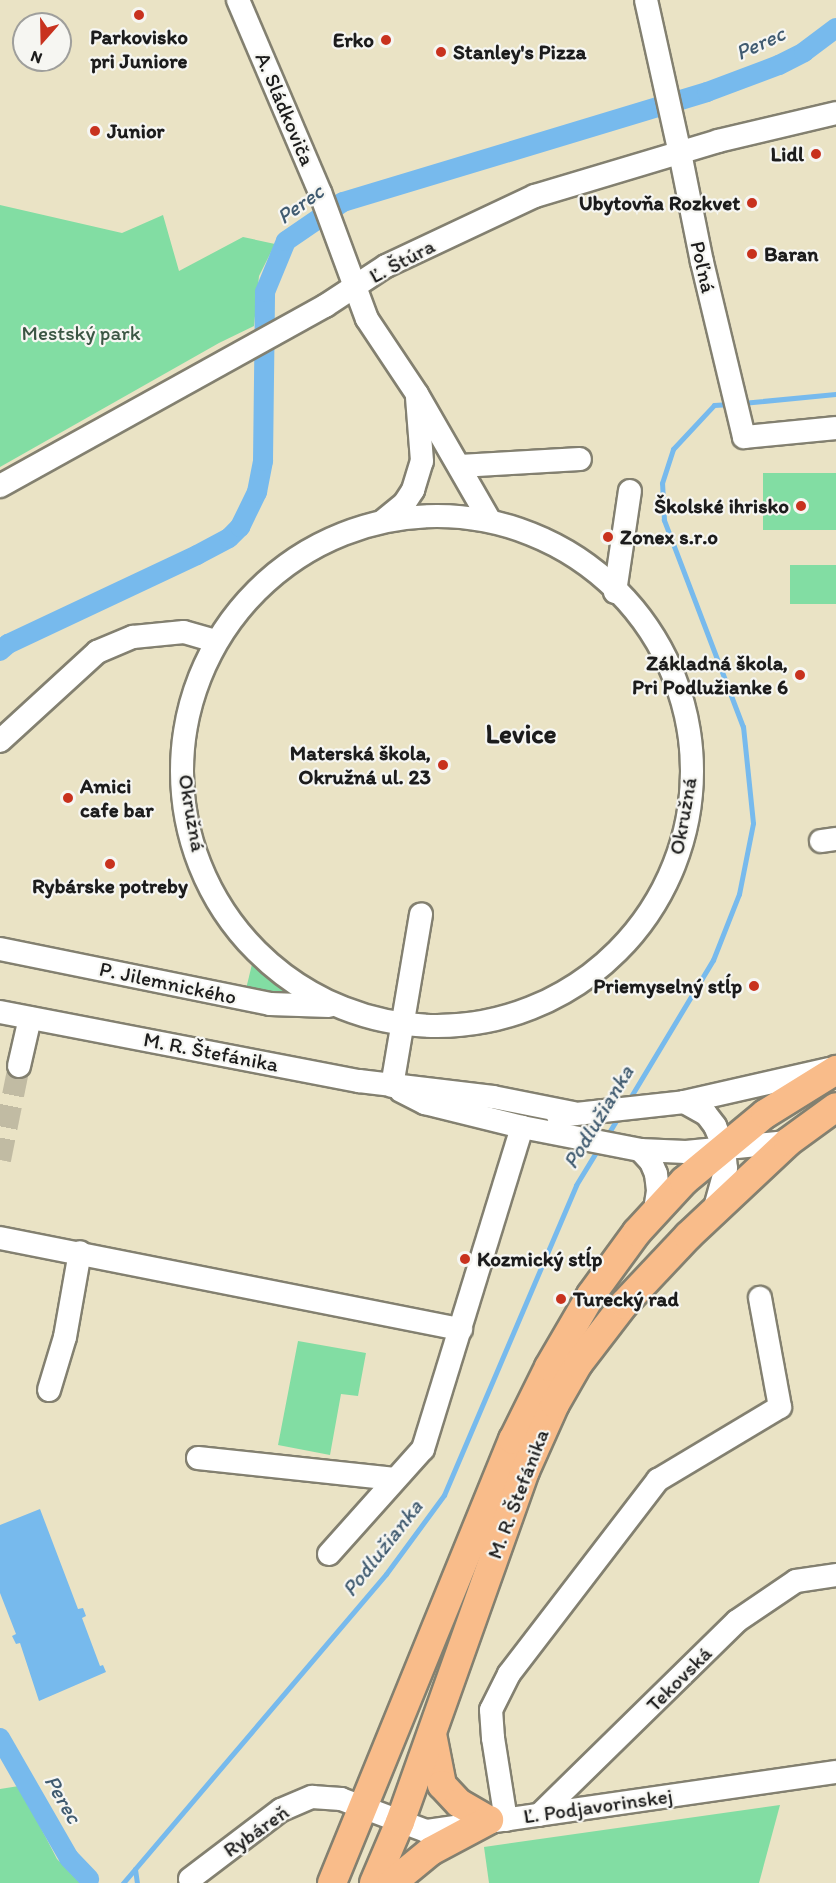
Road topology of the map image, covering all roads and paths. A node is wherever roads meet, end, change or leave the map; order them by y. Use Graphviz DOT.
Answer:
graph roads {
  1 [pos="238,0"];
  2 [pos="646,0"];
  3 [pos="836,112"];
  4 [pos="680,153"];
  5 [pos="355,287"];
  6 [pos="417,394"];
  7 [pos="836,428"];
  8 [pos="580,459"];
  9 [pos="460,466"];
  10 [pos="0,486"];
  11 [pos="630,491"];
  12 [pos="384,520"];
  13 [pos="490,520"];
  14 [pos="615,591"];
  15 [pos="216,641"];
  16 [pos="0,741"];
  17 [pos="421,914"];
  18 [pos="0,949"];
  19 [pos="336,1007"];
  20 [pos="0,1012"];
  21 [pos="30,1018"];
  22 [pos="403,1024"];
  23 [pos="19,1066"];
  24 [pos="836,1069"];
  25 [pos="392,1086"];
  26 [pos="493,1097"];
  27 [pos="684,1102"];
  28 [pos="836,1107"];
  29 [pos="573,1113"];
  30 [pos="522,1127"];
  31 [pos="788,1142"];
  32 [pos="724,1147"];
  33 [pos="630,1148"];
  34 [pos="655,1210"];
  35 [pos="714,1211"];
  36 [pos="0,1238"];
  37 [pos="80,1252"];
  38 [pos="762,1306"];
  39 [pos="461,1329"];
  40 [pos="49,1390"];
  41 [pos="198,1458"];
  42 [pos="395,1479"];
  43 [pos="329,1554"];
  44 [pos="836,1575"];
  45 [pos="431,1732"];
  46 [pos="836,1772"];
  47 [pos="363,1807"];
  48 [pos="539,1815"];
  49 [pos="497,1820"];
  50 [pos="400,1822"];
  51 [pos="190,1879"];
  52 [pos="332,1883"];
  53 [pos="374,1883"];
  54 [pos="392,1883"];
  1 -- 5 [label="street, A. Sládkoviča"];
  2 -- 4 [label="street, Poľná"];
  3 -- 4 [label="street, Ľ. Štúra"];
  4 -- 5 [label="street, Ľ. Štúra"];
  4 -- 7 [label="street, Poľná"];
  5 -- 6 [label="street, Okružná"];
  5 -- 10 [label="street, Ľ. Štúra"];
  6 -- 9 [label="street, Okružná"];
  6 -- 12 [label="street, Okružná"];
  8 -- 9 [label="street"];
  9 -- 13 [label="street, Okružná"];
  11 -- 14 [label="street"];
  12 -- 13 [label="street, Okružná"];
  12 -- 15 [label="street, Okružná"];
  13 -- 14 [label="street, Okružná"];
  14 -- 22 [label="street, Okružná"];
  15 -- 16 [label="street"];
  15 -- 19 [label="street, Okružná"];
  17 -- 22 [label="street"];
  18 -- 19 [label="street, P. Jilemnického"];
  19 -- 22 [label="street, Okružná"];
  20 -- 21 [label="street, M. R. Štefánika"];
  21 -- 23 [label="street"];
  21 -- 25 [label="street, M. R. Štefánika"];
  22 -- 25 [label="street"];
  24 -- 27 [label="street, M. R. Štefánika"];
  24 -- 32 [label="main road, M. R. Štefánika"];
  25 -- 26 [label="street, M. R. Štefánika"];
  25 -- 30 [label="street, M. R. Štefánika"];
  26 -- 29 [label="street, M. R. Štefánika"];
  26 -- 30 [label="street"];
  27 -- 29 [label="street, M. R. Štefánika"];
  27 -- 32 [label="street, M. R. Štefánika"];
  28 -- 31 [label="main road, M. R. Štefánika"];
  29 -- 30 [label="street, M. R. Štefánika"];
  30 -- 33 [label="street, M. R. Štefánika"];
  30 -- 39 [label="street"];
  31 -- 32 [label="street, M. R. Štefánika"];
  31 -- 35 [label="main road, M. R. Štefánika"];
  32 -- 33 [label="street, M. R. Štefánika"];
  32 -- 34 [label="main road, M. R. Štefánika"];
  32 -- 35 [label="street, M. R. Štefánika"];
  33 -- 34 [label="street"];
  34 -- 47 [label="main road, M. R. Štefánika"];
  35 -- 45 [label="main road, M. R. Štefánika"];
  36 -- 37 [label="street"];
  37 -- 39 [label="street"];
  37 -- 40 [label="street"];
  38 -- 49 [label="street"];
  39 -- 42 [label="street"];
  41 -- 42 [label="street"];
  42 -- 43 [label="street"];
  44 -- 48 [label="street, Tekovská"];
  45 -- 49 [label="main road"];
  45 -- 50 [label="main road, M. R. Štefánika"];
  46 -- 48 [label="street, Ľ. Podjavorinskej"];
  47 -- 50 [label="street, Ľ. Podjavorinskej"];
  47 -- 51 [label="street, Rybáreň"];
  47 -- 52 [label="main road"];
  48 -- 49 [label="street, Ľ. Podjavorinskej"];
  49 -- 50 [label="street, Ľ. Podjavorinskej"];
  49 -- 54 [label="main road"];
  50 -- 53 [label="main road"];
}
